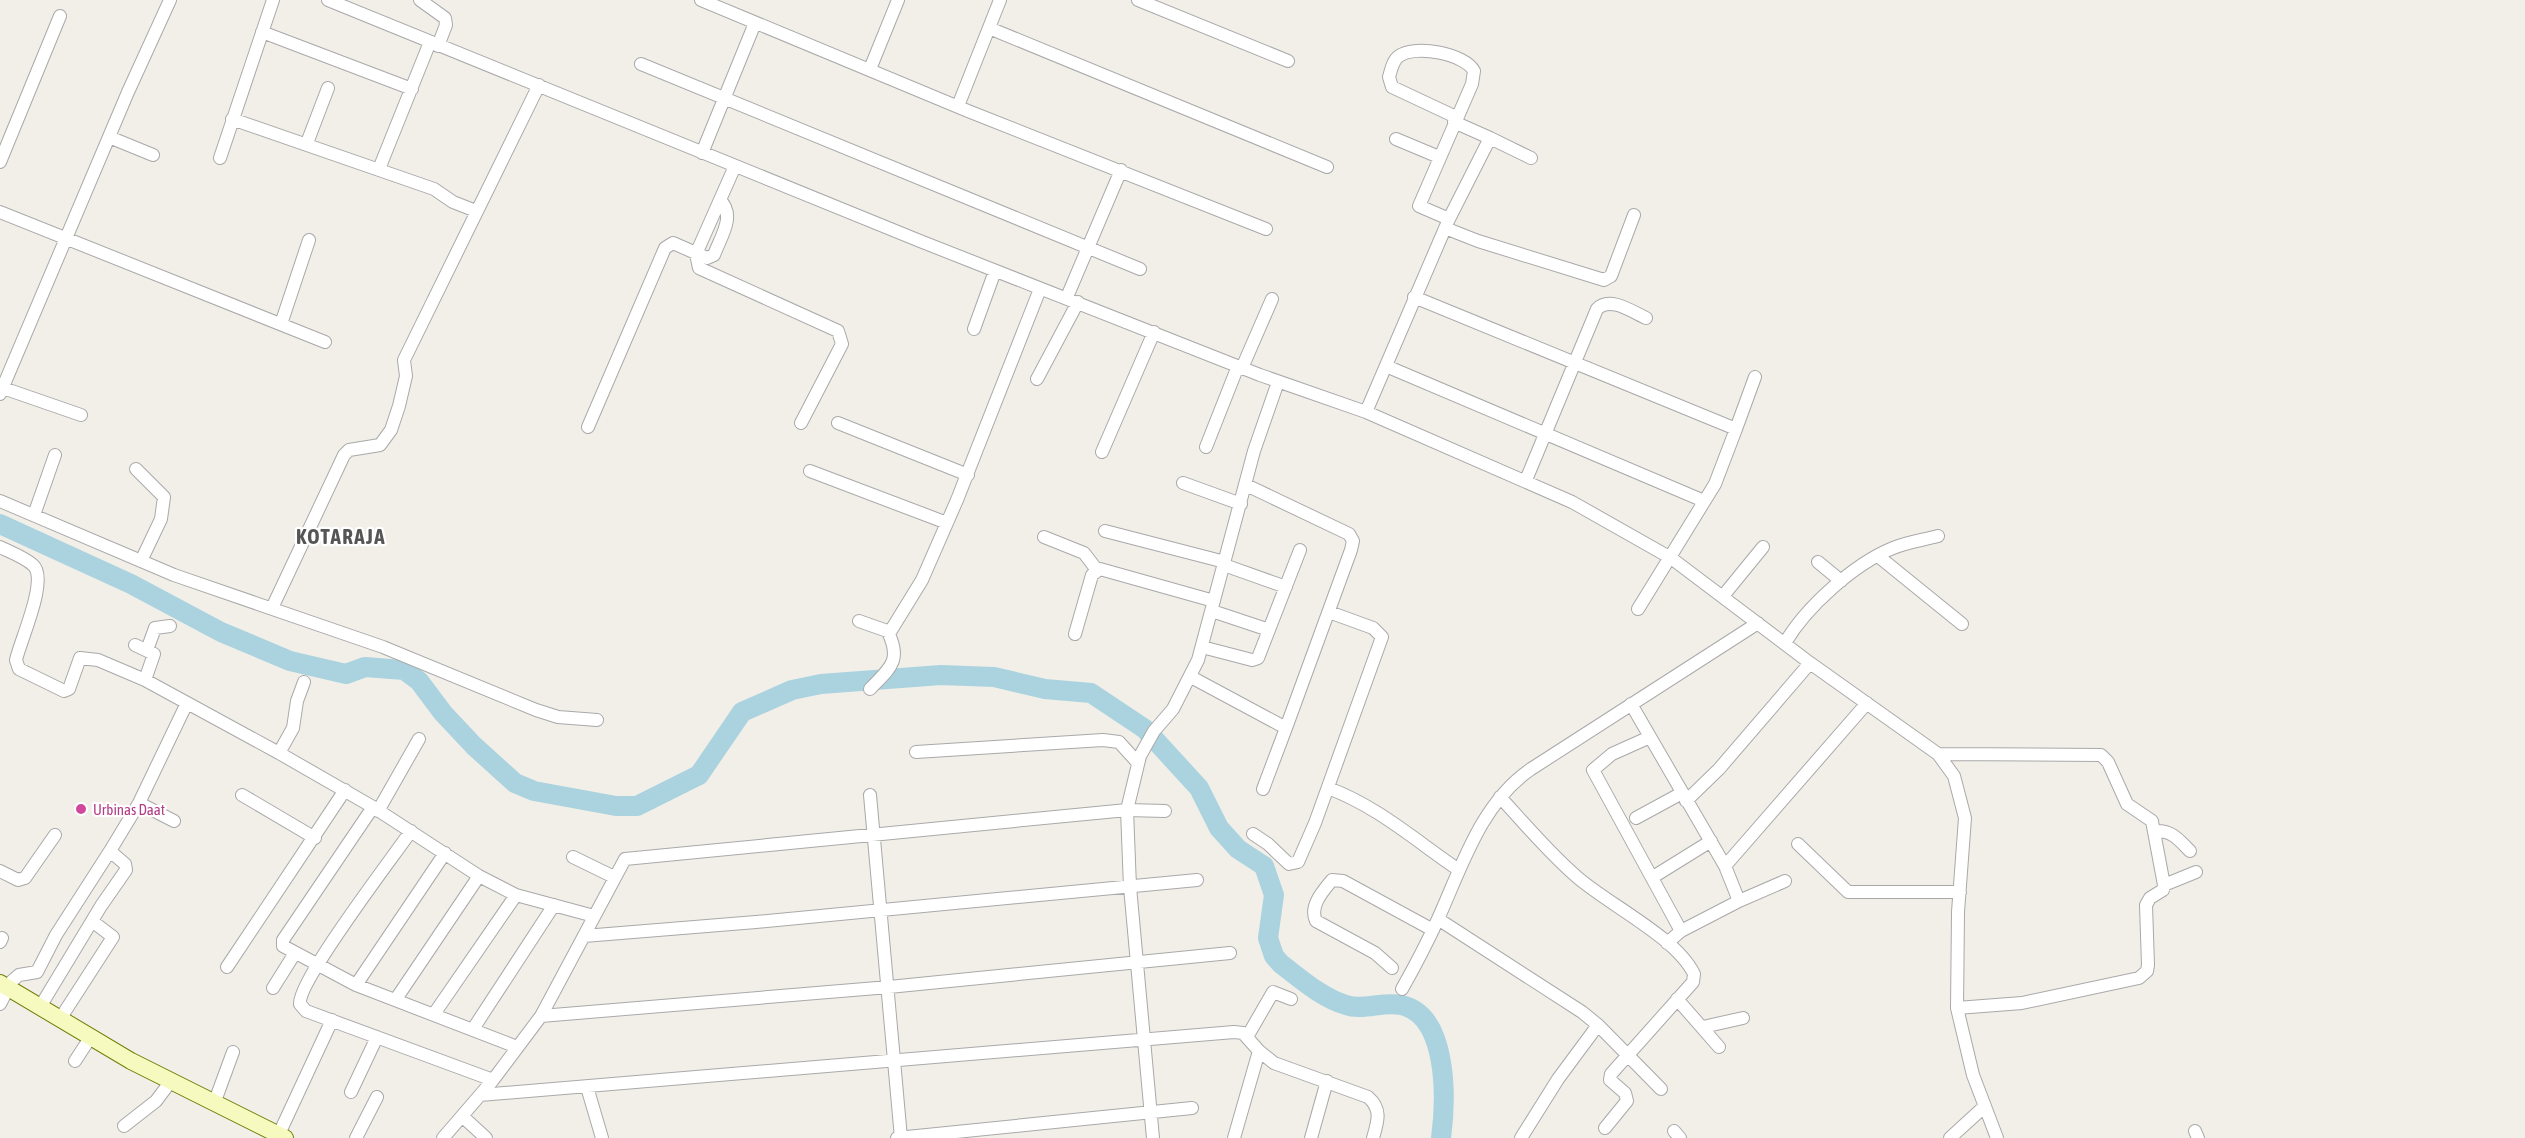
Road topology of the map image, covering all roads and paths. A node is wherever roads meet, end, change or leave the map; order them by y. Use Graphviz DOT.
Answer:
graph roads {
  1 [pos="170,0"];
  2 [pos="273,0"];
  3 [pos="328,0"];
  4 [pos="420,0"];
  5 [pos="701,0"];
  6 [pos="898,0"];
  7 [pos="1000,0"];
  8 [pos="1137,0"];
  9 [pos="60,16"];
  10 [pos="755,23"];
  11 [pos="989,28"];
  12 [pos="262,32"];
  13 [pos="434,44"];
  14 [pos="1288,61"];
  15 [pos="641,64"];
  16 [pos="870,69"];
  17 [pos="539,85"];
  18 [pos="327,88"];
  19 [pos="411,89"];
  20 [pos="725,100"];
  21 [pos="957,106"];
  22 [pos="232,119"];
  23 [pos="1455,120"];
  24 [pos="109,137"];
  25 [pos="1490,138"];
  26 [pos="1396,139"];
  27 [pos="307,143"];
  28 [pos="702,153"];
  29 [pos="153,155"];
  30 [pos="1439,157"];
  31 [pos="220,158"];
  32 [pos="1532,158"];
  33 [pos="0,162"];
  34 [pos="735,166"];
  35 [pos="1327,167"];
  36 [pos="379,169"];
  37 [pos="1121,170"];
  38 [pos="0,212"];
  39 [pos="476,212"];
  40 [pos="1634,215"];
  41 [pos="1447,223"];
  42 [pos="1266,229"];
  43 [pos="65,238"];
  44 [pos="309,240"];
  45 [pos="1087,248"];
  46 [pos="696,254"];
  47 [pos="1140,269"];
  48 [pos="995,271"];
  49 [pos="1040,289"];
  50 [pos="1414,297"];
  51 [pos="1072,299"];
  52 [pos="1272,299"];
  53 [pos="1646,318"];
  54 [pos="281,324"];
  55 [pos="974,329"];
  56 [pos="1154,332"];
  57 [pos="325,342"];
  58 [pos="1574,363"];
  59 [pos="1386,366"];
  60 [pos="1240,367"];
  61 [pos="1755,376"];
  62 [pos="1037,379"];
  63 [pos="1278,382"];
  64 [pos="1,391"];
  65 [pos="1366,412"];
  66 [pos="81,415"];
  67 [pos="801,423"];
  68 [pos="838,423"];
  69 [pos="588,427"];
  70 [pos="1736,429"];
  71 [pos="1544,432"];
  72 [pos="1206,447"];
  73 [pos="1102,452"];
  74 [pos="55,455"];
  75 [pos="136,469"];
  76 [pos="810,471"];
  77 [pos="968,475"];
  78 [pos="1526,480"];
  79 [pos="1183,483"];
  80 [pos="1246,485"];
  81 [pos="0,501"];
  82 [pos="1704,501"];
  83 [pos="1241,504"];
  84 [pos="34,515"];
  85 [pos="947,523"];
  86 [pos="1105,531"];
  87 [pos="1938,536"];
  88 [pos="1044,537"];
  89 [pos="0,547"];
  90 [pos="1762,547"];
  91 [pos="1300,550"];
  92 [pos="1878,556"];
  93 [pos="1671,558"];
  94 [pos="141,561"];
  95 [pos="1818,562"];
  96 [pos="1225,564"];
  97 [pos="1097,570"];
  98 [pos="1842,581"];
  99 [pos="1286,587"];
  100 [pos="1723,596"];
  101 [pos="1213,606"];
  102 [pos="272,608"];
  103 [pos="1638,609"];
  104 [pos="1329,612"];
  105 [pos="859,621"];
  106 [pos="1758,623"];
  107 [pos="1962,624"];
  108 [pos="170,627"];
  109 [pos="1269,630"];
  110 [pos="888,632"];
  111 [pos="1075,634"];
  112 [pos="1785,643"];
  113 [pos="1202,647"];
  114 [pos="1810,663"];
  115 [pos="1191,677"];
  116 [pos="145,680"];
  117 [pos="304,682"];
  118 [pos="870,689"];
  119 [pos="1631,704"];
  120 [pos="1867,704"];
  121 [pos="186,705"];
  122 [pos="597,720"];
  123 [pos="1286,728"];
  124 [pos="1650,737"];
  125 [pos="419,739"];
  126 [pos="916,752"];
  127 [pos="279,753"];
  128 [pos="1938,754"];
  129 [pos="1139,760"];
  130 [pos="1328,788"];
  131 [pos="1263,789"];
  132 [pos="345,790"];
  133 [pos="242,795"];
  134 [pos="870,795"];
  135 [pos="1500,797"];
  136 [pos="1684,797"];
  137 [pos="139,803"];
  138 [pos="375,809"];
  139 [pos="1127,810"];
  140 [pos="1165,811"];
  141 [pos="1636,818"];
  142 [pos="174,821"];
  143 [pos="411,831"];
  144 [pos="2155,831"];
  145 [pos="1253,834"];
  146 [pos="56,835"];
  147 [pos="874,836"];
  148 [pos="315,838"];
  149 [pos="1711,841"];
  150 [pos="1798,844"];
  151 [pos="110,851"];
  152 [pos="2190,851"];
  153 [pos="445,853"];
  154 [pos="573,857"];
  155 [pos="1725,866"];
  156 [pos="1459,870"];
  157 [pos="0,871"];
  158 [pos="2196,872"];
  159 [pos="479,876"];
  160 [pos="615,877"];
  161 [pos="1653,877"];
  162 [pos="1197,880"];
  163 [pos="1785,881"];
  164 [pos="2164,885"];
  165 [pos="1130,887"];
  166 [pos="1960,892"];
  167 [pos="516,895"];
  168 [pos="1739,901"];
  169 [pos="554,905"];
  170 [pos="881,910"];
  171 [pos="594,916"];
  172 [pos="92,921"];
  173 [pos="1436,924"];
  174 [pos="1681,931"];
  175 [pos="584,936"];
  176 [pos="1667,943"];
  177 [pos="295,953"];
  178 [pos="1230,953"];
  179 [pos="1137,962"];
  180 [pos="316,966"];
  181 [pos="227,967"];
  182 [pos="1392,968"];
  183 [pos="356,985"];
  184 [pos="4,986"];
  185 [pos="889,987"];
  186 [pos="273,988"];
  187 [pos="1402,988"];
  188 [pos="396,999"];
  189 [pos="1291,999"];
  190 [pos="1677,999"];
  191 [pos="0,1004"];
  192 [pos="40,1007"];
  193 [pos="1957,1008"];
  194 [pos="434,1014"];
  195 [pos="541,1016"];
  196 [pos="1743,1018"];
  197 [pos="60,1020"];
  198 [pos="332,1020"];
  199 [pos="1598,1025"];
  200 [pos="1703,1027"];
  201 [pos="473,1029"];
  202 [pos="377,1037"];
  203 [pos="1247,1037"];
  204 [pos="90,1038"];
  205 [pos="1142,1038"];
  206 [pos="517,1047"];
  207 [pos="1719,1047"];
  208 [pos="1259,1051"];
  209 [pos="233,1052"];
  210 [pos="1628,1055"];
  211 [pos="75,1061"];
  212 [pos="894,1062"];
  213 [pos="493,1080"];
  214 [pos="171,1081"];
  215 [pos="1327,1081"];
  216 [pos="587,1087"];
  217 [pos="1661,1089"];
  218 [pos="351,1092"];
  219 [pos="480,1095"];
  220 [pos="377,1097"];
  221 [pos="215,1101"];
  222 [pos="1985,1106"];
  223 [pos="1192,1108"];
  224 [pos="1150,1113"];
  225 [pos="462,1116"];
  226 [pos="124,1126"];
  227 [pos="1605,1128"];
  228 [pos="282,1136"];
  229 [pos="484,1137"];
  230 [pos="356,1138"];
  231 [pos="443,1138"];
  232 [pos="602,1138"];
  233 [pos="900,1138"];
  234 [pos="1153,1138"];
  235 [pos="1234,1138"];
  236 [pos="1311,1138"];
  237 [pos="1373,1138"];
  238 [pos="1521,1138"];
  239 [pos="1950,1138"];
  240 [pos="1997,1138"];
  1 -- 24 [label="street"];
  2 -- 12 [label="street"];
  3 -- 13 [label="street"];
  4 -- 13 [label="street"];
  5 -- 10 [label="street"];
  6 -- 16 [label="street"];
  7 -- 11 [label="street"];
  8 -- 14 [label="street"];
  9 -- 33 [label="street"];
  10 -- 16 [label="street"];
  10 -- 20 [label="street"];
  11 -- 21 [label="street"];
  11 -- 35 [label="street"];
  12 -- 19 [label="street"];
  12 -- 22 [label="street"];
  13 -- 17 [label="street"];
  13 -- 19 [label="street"];
  15 -- 20 [label="street"];
  16 -- 21 [label="street"];
  17 -- 28 [label="street"];
  17 -- 39 [label="street"];
  18 -- 27 [label="street"];
  19 -- 36 [label="street"];
  20 -- 28 [label="street"];
  20 -- 45 [label="street"];
  21 -- 37 [label="street"];
  22 -- 27 [label="street"];
  22 -- 31 [label="street"];
  23 -- 23 [label="street"];
  23 -- 25 [label="street"];
  23 -- 30 [label="street"];
  24 -- 29 [label="street"];
  24 -- 43 [label="street"];
  25 -- 32 [label="street"];
  25 -- 41 [label="street"];
  26 -- 30 [label="street"];
  27 -- 36 [label="street"];
  28 -- 34 [label="street"];
  30 -- 41 [label="street"];
  34 -- 46 [label="street"];
  34 -- 48 [label="street"];
  36 -- 39 [label="street"];
  37 -- 42 [label="street"];
  37 -- 45 [label="street"];
  38 -- 43 [label="street"];
  39 -- 102 [label="street"];
  40 -- 41 [label="street"];
  41 -- 50 [label="street"];
  43 -- 54 [label="street"];
  43 -- 64 [label="street"];
  44 -- 54 [label="street"];
  45 -- 47 [label="street"];
  45 -- 51 [label="street"];
  46 -- 67 [label="street"];
  46 -- 69 [label="street"];
  48 -- 49 [label="street"];
  48 -- 55 [label="street"];
  49 -- 51 [label="street"];
  49 -- 77 [label="street"];
  50 -- 58 [label="street"];
  50 -- 59 [label="street"];
  51 -- 56 [label="street"];
  51 -- 62 [label="street"];
  52 -- 60 [label="street"];
  53 -- 58 [label="street"];
  54 -- 57 [label="street"];
  56 -- 60 [label="street"];
  56 -- 73 [label="street"];
  58 -- 70 [label="street"];
  58 -- 71 [label="street"];
  59 -- 65 [label="street"];
  59 -- 71 [label="street"];
  60 -- 63 [label="street"];
  60 -- 72 [label="street"];
  61 -- 70 [label="street"];
  63 -- 65 [label="street"];
  63 -- 80 [label="street"];
  64 -- 66 [label="street"];
  65 -- 78 [label="street"];
  68 -- 77 [label="street"];
  70 -- 82 [label="street"];
  71 -- 78 [label="street"];
  71 -- 82 [label="street"];
  74 -- 84 [label="street"];
  75 -- 94 [label="street"];
  76 -- 85 [label="street"];
  77 -- 85 [label="street"];
  78 -- 93 [label="street"];
  79 -- 83 [label="street"];
  80 -- 83 [label="street"];
  80 -- 104 [label="street"];
  81 -- 84 [label="street"];
  82 -- 93 [label="street"];
  83 -- 96 [label="street"];
  84 -- 94 [label="street"];
  85 -- 110 [label="street"];
  86 -- 96 [label="street"];
  87 -- 92 [label="street"];
  88 -- 97 [label="street"];
  89 -- 116 [label="street"];
  90 -- 100 [label="street"];
  91 -- 99 [label="street"];
  92 -- 98 [label="street"];
  92 -- 107 [label="street"];
  93 -- 100 [label="street"];
  93 -- 103 [label="street"];
  94 -- 102 [label="street"];
  95 -- 98 [label="street"];
  96 -- 99 [label="street"];
  96 -- 101 [label="street"];
  97 -- 101 [label="street"];
  97 -- 111 [label="street"];
  98 -- 112 [label="street"];
  99 -- 109 [label="street"];
  100 -- 106 [label="street"];
  101 -- 109 [label="street"];
  101 -- 113 [label="street"];
  102 -- 122 [label="street"];
  104 -- 123 [label="street"];
  104 -- 130 [label="street"];
  105 -- 110 [label="street"];
  106 -- 112 [label="street"];
  106 -- 119 [label="street"];
  108 -- 116 [label="street"];
  109 -- 113 [label="street"];
  110 -- 118 [label="street"];
  112 -- 114 [label="street"];
  113 -- 115 [label="street"];
  114 -- 120 [label="street"];
  114 -- 136 [label="street"];
  115 -- 123 [label="street"];
  115 -- 129 [label="street"];
  116 -- 121 [label="street"];
  117 -- 127 [label="street"];
  119 -- 124 [label="street"];
  119 -- 135 [label="street"];
  120 -- 128 [label="street"];
  120 -- 155 [label="street"];
  121 -- 127 [label="street"];
  121 -- 137 [label="street"];
  123 -- 131 [label="street"];
  124 -- 136 [label="street"];
  124 -- 161 [label="street"];
  125 -- 138 [label="street"];
  126 -- 129 [label="street"];
  127 -- 132 [label="street"];
  128 -- 144 [label="street"];
  128 -- 166 [label="street"];
  129 -- 139 [label="street"];
  130 -- 145 [label="street"];
  130 -- 156 [label="street"];
  132 -- 138 [label="street"];
  132 -- 148 [label="street"];
  133 -- 148 [label="street"];
  134 -- 147 [label="street"];
  135 -- 156 [label="street"];
  135 -- 176 [label="street"];
  136 -- 141 [label="street"];
  136 -- 149 [label="street"];
  137 -- 142 [label="street"];
  137 -- 151 [label="street"];
  138 -- 143 [label="street"];
  138 -- 177 [label="street"];
  139 -- 140 [label="street"];
  139 -- 147 [label="street"];
  139 -- 165 [label="street"];
  143 -- 153 [label="street"];
  143 -- 180 [label="street"];
  144 -- 152 [label="street"];
  144 -- 164 [label="street"];
  146 -- 157 [label="street"];
  147 -- 160 [label="street"];
  147 -- 170 [label="street"];
  148 -- 181 [label="street"];
  149 -- 155 [label="street"];
  149 -- 161 [label="street"];
  150 -- 166 [label="street"];
  151 -- 172 [label="street"];
  151 -- 184 [label="street"];
  153 -- 159 [label="street"];
  153 -- 183 [label="street"];
  154 -- 160 [label="street"];
  155 -- 168 [label="street"];
  156 -- 173 [label="street"];
  158 -- 164 [label="street"];
  159 -- 167 [label="street"];
  159 -- 188 [label="street"];
  160 -- 171 [label="street"];
  161 -- 174 [label="street"];
  162 -- 165 [label="street"];
  163 -- 168 [label="street"];
  164 -- 193 [label="street"];
  165 -- 170 [label="street"];
  165 -- 179 [label="street"];
  166 -- 193 [label="street"];
  167 -- 169 [label="street"];
  167 -- 194 [label="street"];
  168 -- 174 [label="street"];
  169 -- 171 [label="street"];
  169 -- 201 [label="street"];
  170 -- 175 [label="street"];
  170 -- 185 [label="street"];
  171 -- 175 [label="street"];
  172 -- 192 [label="street"];
  172 -- 197 [label="street"];
  173 -- 182 [label="street"];
  173 -- 187 [label="street"];
  173 -- 199 [label="street"];
  174 -- 176 [label="street"];
  175 -- 195 [label="street"];
  176 -- 190 [label="street"];
  177 -- 180 [label="street"];
  177 -- 186 [label="street"];
  178 -- 179 [label="street"];
  179 -- 185 [label="street"];
  179 -- 205 [label="street"];
  180 -- 183 [label="street"];
  180 -- 198 [label="street"];
  183 -- 188 [label="street"];
  184 -- 191 [label="street"];
  184 -- 192 [label="street"];
  185 -- 195 [label="street"];
  185 -- 212 [label="street"];
  188 -- 194 [label="street"];
  189 -- 203 [label="street"];
  190 -- 200 [label="street"];
  190 -- 210 [label="street"];
  192 -- 197 [label="street"];
  193 -- 222 [label="street"];
  194 -- 201 [label="street"];
  195 -- 206 [label="street"];
  196 -- 200 [label="street"];
  197 -- 204 [label="street"];
  198 -- 202 [label="street"];
  198 -- 228 [label="street"];
  199 -- 210 [label="street"];
  199 -- 238 [label="street"];
  200 -- 207 [label="street"];
  201 -- 206 [label="street"];
  202 -- 213 [label="street"];
  202 -- 218 [label="street"];
  203 -- 205 [label="street"];
  203 -- 208 [label="street"];
  204 -- 211 [label="street"];
  204 -- 214 [label="street"];
  205 -- 212 [label="street"];
  205 -- 224 [label="street"];
  206 -- 213 [label="street"];
  208 -- 215 [label="street"];
  208 -- 235 [label="street"];
  209 -- 221 [label="street"];
  210 -- 217 [label="street"];
  210 -- 227 [label="street"];
  212 -- 216 [label="street"];
  212 -- 233 [label="street"];
  213 -- 219 [label="street"];
  214 -- 221 [label="street"];
  214 -- 226 [label="street"];
  215 -- 236 [label="street"];
  215 -- 237 [label="street"];
  216 -- 219 [label="street"];
  216 -- 232 [label="street"];
  219 -- 225 [label="street"];
  220 -- 230 [label="street"];
  221 -- 228 [label="street"];
  222 -- 239 [label="street"];
  222 -- 240 [label="street"];
  223 -- 224 [label="street"];
  224 -- 233 [label="street"];
  224 -- 234 [label="street"];
  225 -- 229 [label="street"];
  225 -- 231 [label="street"];
}
